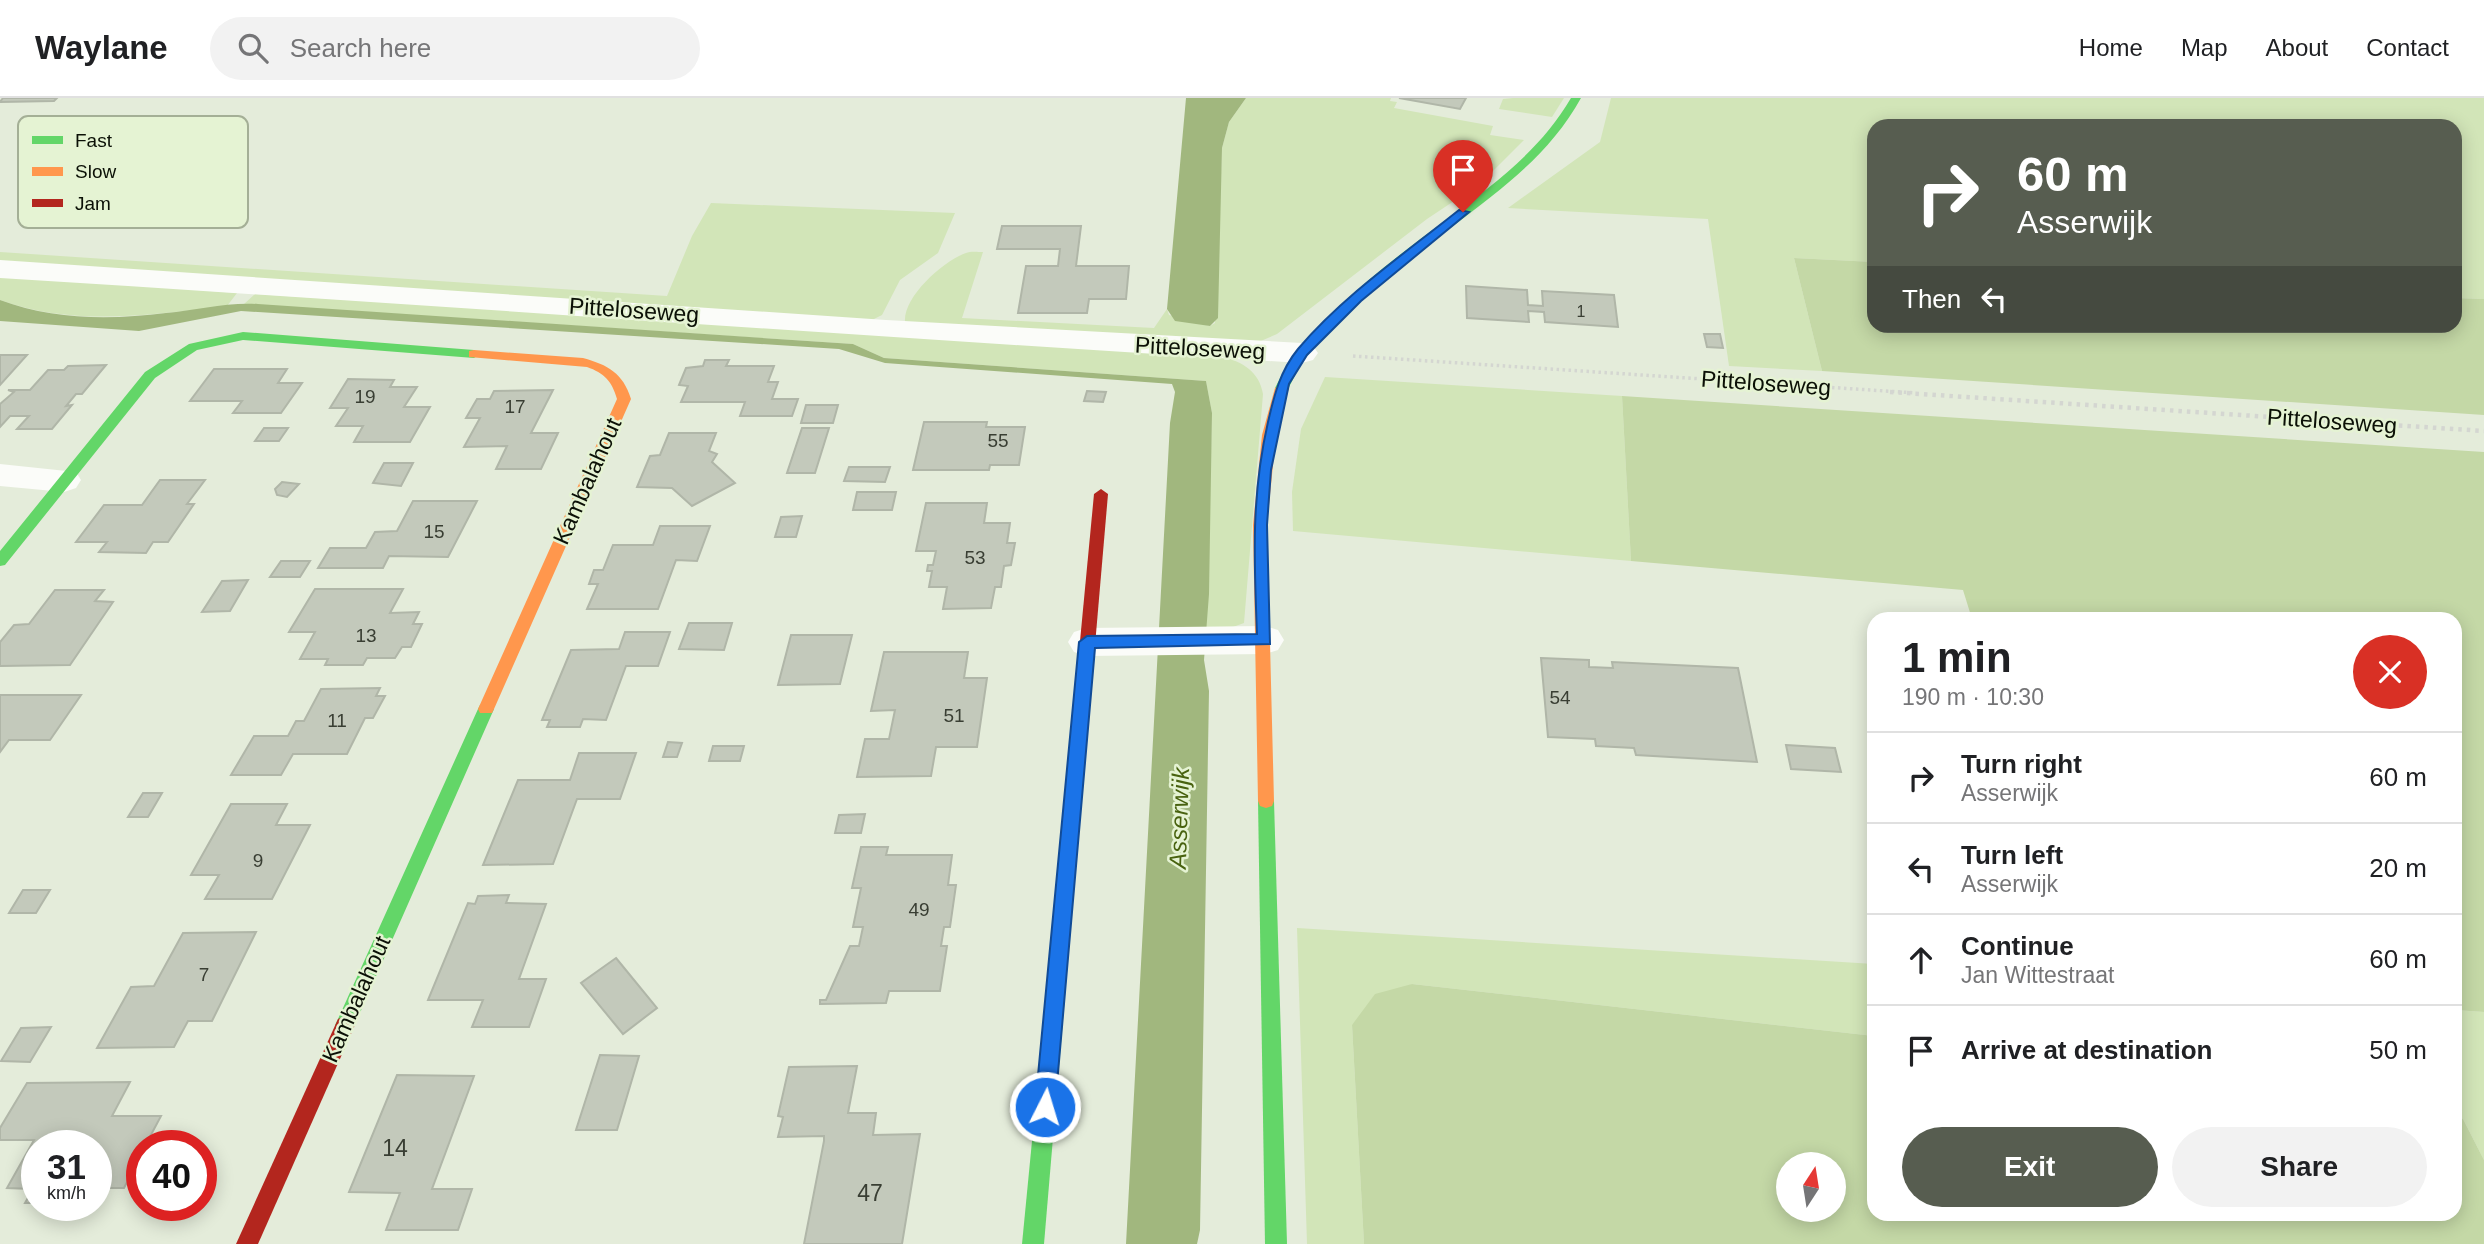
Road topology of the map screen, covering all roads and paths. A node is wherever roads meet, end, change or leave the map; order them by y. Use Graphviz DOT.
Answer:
graph roads {
  1 [pos="1576,98"];
  2 [pos="0,269"];
  3 [pos="1301,353"];
  4 [pos="2484,430"];
  5 [pos="0,475"];
  6 [pos="64,480"];
  7 [pos="1101,494"];
  8 [pos="0,561"];
  9 [pos="1247,640"];
  10 [pos="1087,642"];
  11 [pos="247,1244"];
  12 [pos="1033,1244"];
  13 [pos="1276,1244"];
  1 -- 3 [label="street"];
  2 -- 3 [label="street, Pitteloseweg"];
  3 -- 4 [label="path, Pitteloseweg"];
  3 -- 9 [label="street"];
  5 -- 6 [label="street"];
  6 -- 8 [label="street, Kambalahout"];
  6 -- 11 [label="street, Kambalahout"];
  7 -- 10 [label="street"];
  9 -- 10 [label="street"];
  9 -- 13 [label="street"];
  10 -- 12 [label="street"];
}
